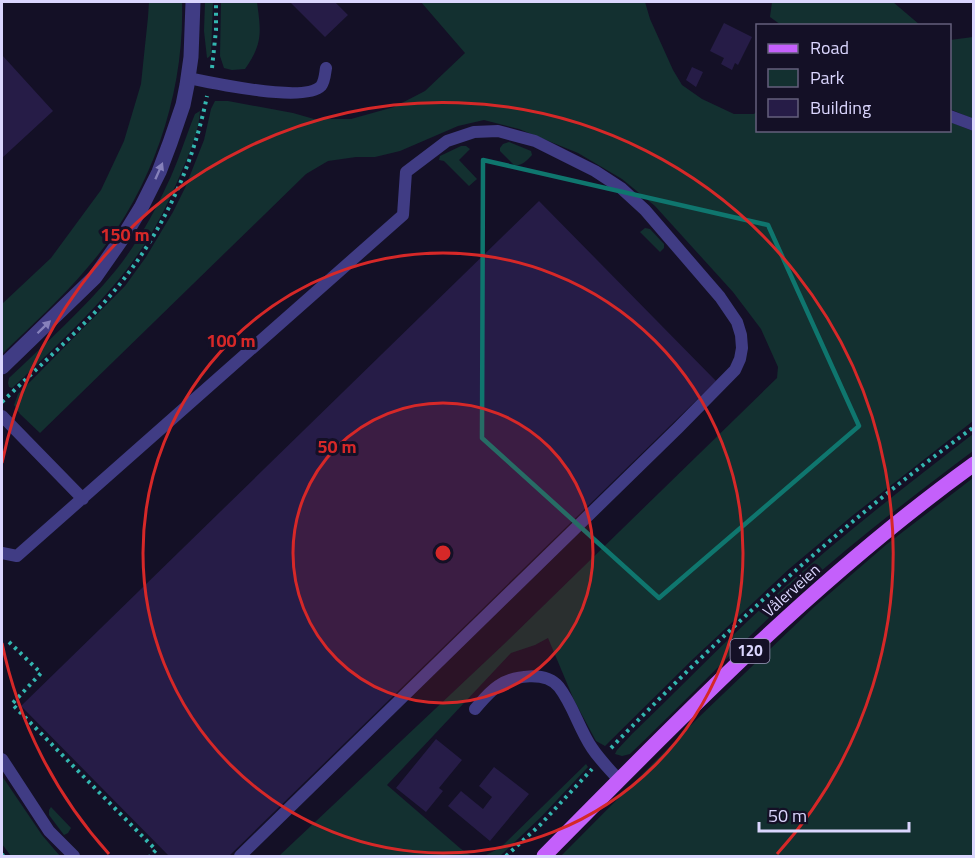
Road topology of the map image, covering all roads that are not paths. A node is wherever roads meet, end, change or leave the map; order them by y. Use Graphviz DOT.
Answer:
graph roads {
  1 [pos="193,2"];
  2 [pos="326,68"];
  3 [pos="188,78"];
  4 [pos="951,116"];
  5 [pos="974,125"];
  6 [pos="2,367"];
  7 [pos="2,416"];
  8 [pos="974,464"];
  9 [pos="83,499"];
  10 [pos="2,553"];
  11 [pos="475,709"];
  12 [pos="2,759"];
  13 [pos="619,780"];
  14 [pos="74,856"];
  15 [pos="240,856"];
  16 [pos="544,856"];
  1 -- 3 [label="street"];
  2 -- 3 [label="lane"];
  6 -- 3 [label="street, one-way"];
  4 -- 5 [label="lane"];
  7 -- 9 [label="lane"];
  8 -- 13 [label="main road, Vålerveien / 120"];
  9 -- 10 [label="lane"];
  9 -- 15 [label="lane"];
  11 -- 13 [label="lane"];
  12 -- 14 [label="lane"];
  13 -- 16 [label="main road, Vålerveien / 120"];
}
